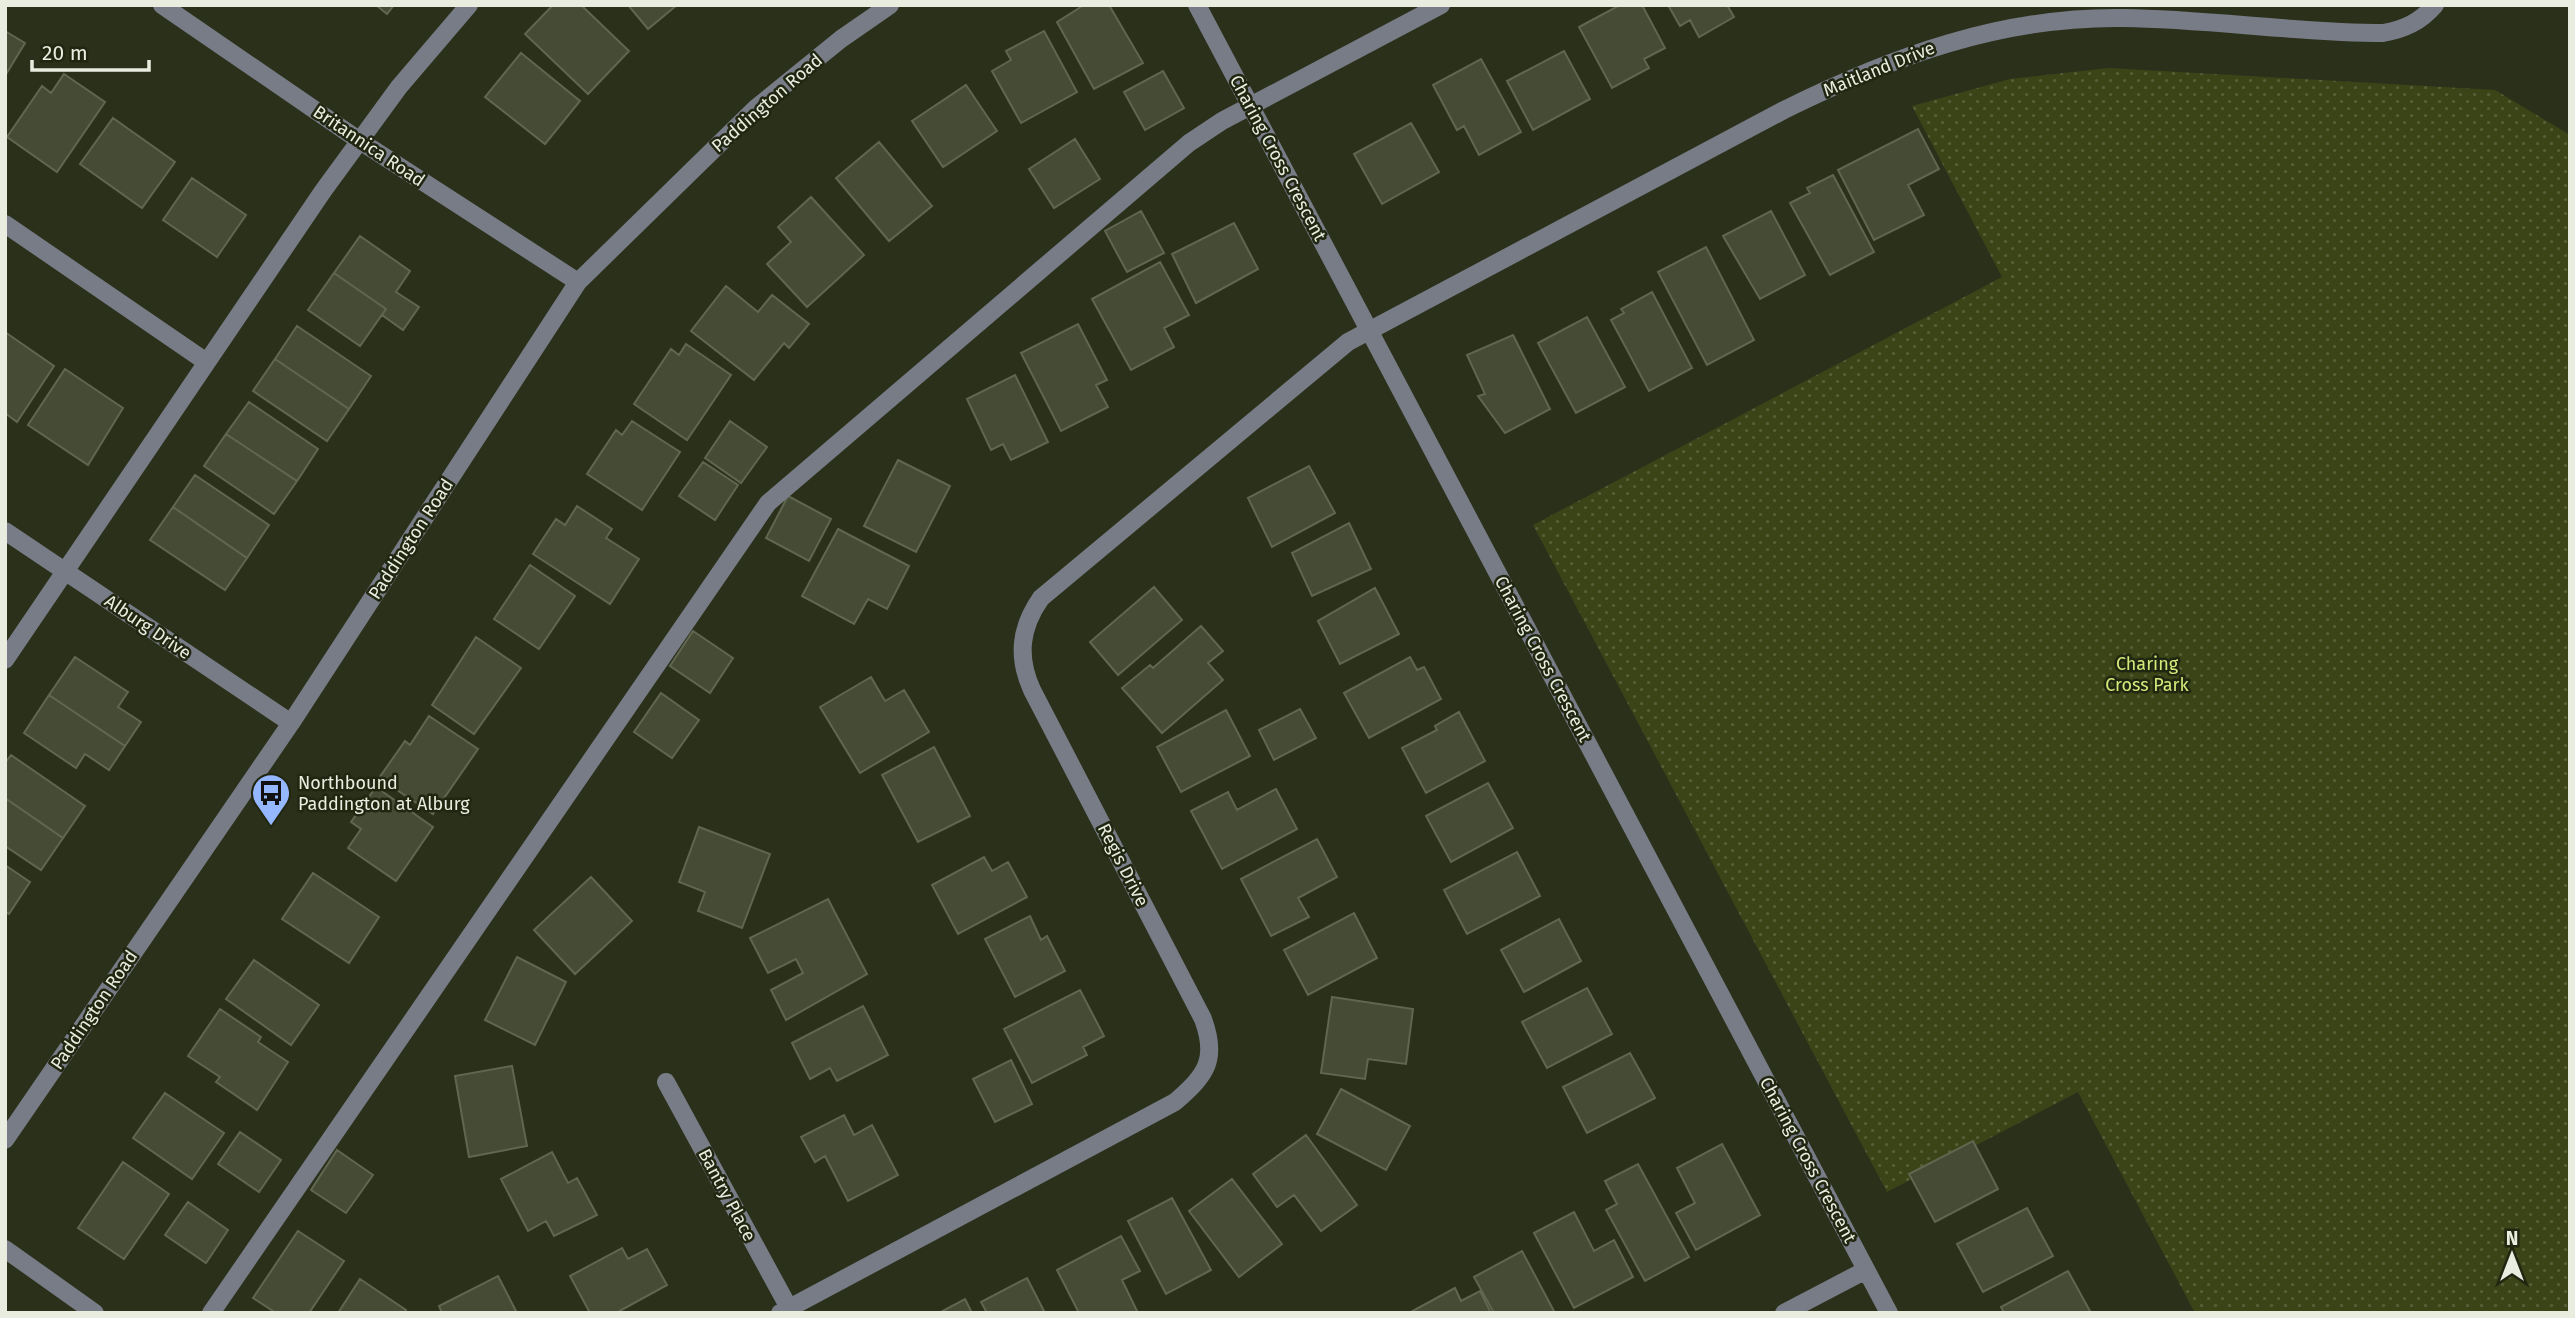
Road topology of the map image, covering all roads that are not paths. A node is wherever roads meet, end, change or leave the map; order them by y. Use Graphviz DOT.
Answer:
graph roads {
  1 [pos="162,5"];
  2 [pos="469,5"];
  3 [pos="890,5"];
  4 [pos="1198,5"];
  5 [pos="1441,5"];
  6 [pos="2435,5"];
  7 [pos="1251,106"];
  8 [pos="360,141"];
  9 [pos="5,224"];
  10 [pos="578,282"];
  11 [pos="1370,331"];
  12 [pos="205,361"];
  13 [pos="5,531"];
  14 [pos="67,573"];
  15 [pos="5,660"];
  16 [pos="291,723"];
  17 [pos="666,1082"];
  18 [pos="5,1140"];
  19 [pos="5,1250"];
  20 [pos="1866,1270"];
  21 [pos="784,1310"];
  22 [pos="95,1313"];
  23 [pos="211,1313"];
  24 [pos="1784,1313"];
  25 [pos="1889,1313"];
  1 -- 8 [label="street, Britannica Road"];
  2 -- 8 [label="street"];
  3 -- 10 [label="street, Paddington Road"];
  4 -- 7 [label="street, Charing Cross Crescent"];
  5 -- 7 [label="street"];
  6 -- 11 [label="street, Maitland Drive"];
  7 -- 11 [label="street, Charing Cross Crescent"];
  7 -- 23 [label="street"];
  8 -- 10 [label="street, Britannica Road"];
  8 -- 12 [label="street"];
  9 -- 12 [label="street"];
  10 -- 16 [label="street, Paddington Road"];
  11 -- 20 [label="street, Charing Cross Crescent"];
  11 -- 21 [label="street, Regis Drive"];
  12 -- 14 [label="street"];
  13 -- 14 [label="street, Alburg Drive"];
  14 -- 15 [label="street"];
  14 -- 16 [label="street, Alburg Drive"];
  16 -- 18 [label="street, Paddington Road"];
  17 -- 21 [label="street, Bantry Place"];
  19 -- 22 [label="street"];
  20 -- 24 [label="street"];
  20 -- 25 [label="street, Charing Cross Crescent"];
}
